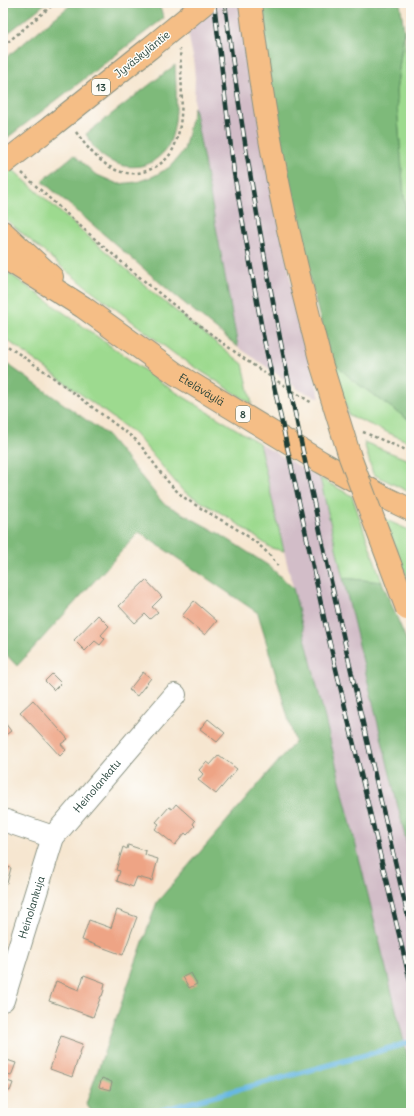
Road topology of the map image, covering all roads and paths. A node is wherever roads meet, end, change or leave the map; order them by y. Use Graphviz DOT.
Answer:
graph roads {
  1 [pos="55,3"];
  2 [pos="205,3"];
  3 [pos="250,3"];
  4 [pos="180,45"];
  5 [pos="3,46"];
  6 [pos="74,130"];
  7 [pos="12,168"];
  8 [pos="3,232"];
  9 [pos="3,255"];
  10 [pos="83,307"];
  11 [pos="3,343"];
  12 [pos="318,406"];
  13 [pos="361,431"];
  14 [pos="411,451"];
  15 [pos="411,510"];
  16 [pos="279,568"];
  17 [pos="409,614"];
  18 [pos="175,695"];
  19 [pos="3,820"];
  20 [pos="53,837"];
  21 [pos="3,1000"];
  1 -- 5 [label="path"];
  2 -- 7 [label="highway, Jyväskyläntie / 13, bridge"];
  3 -- 17 [label="highway, bridge"];
  4 -- 6 [label="path"];
  7 -- 12 [label="path"];
  8 -- 10 [label="highway, Eteläväylä / 8"];
  9 -- 10 [label="highway, Eteläväylä / 8"];
  10 -- 15 [label="highway, Eteläväylä / 8"];
  11 -- 16 [label="path"];
  13 -- 14 [label="path"];
  18 -- 20 [label="street, Heinolankatu"];
  19 -- 20 [label="street"];
  20 -- 21 [label="street, Heinolankuja"];
}
